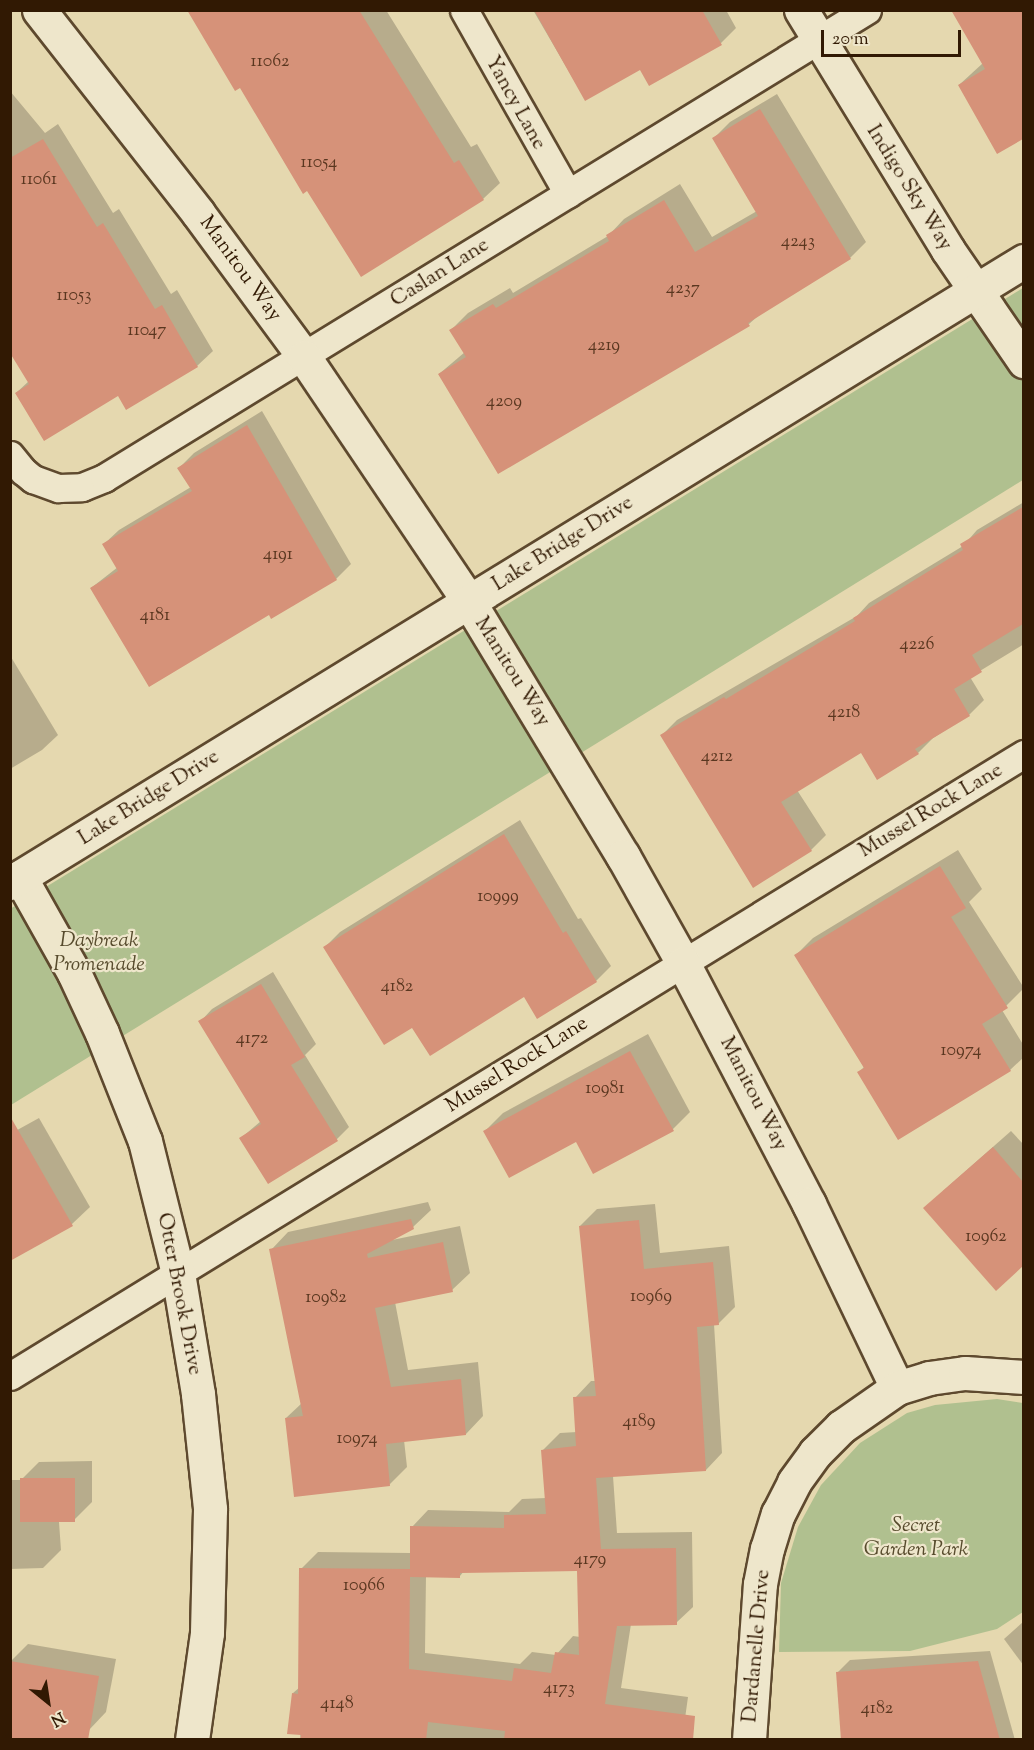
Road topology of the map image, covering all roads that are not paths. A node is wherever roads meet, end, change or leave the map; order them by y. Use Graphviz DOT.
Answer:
graph roads {
  1 [pos="39,10"];
  2 [pos="464,10"];
  3 [pos="801,10"];
  4 [pos="867,10"];
  5 [pos="818,41"];
  6 [pos="568,194"];
  7 [pos="1023,261"];
  8 [pos="975,291"];
  9 [pos="304,357"];
  10 [pos="1023,361"];
  11 [pos="10,455"];
  12 [pos="469,602"];
  13 [pos="1023,754"];
  14 [pos="15,880"];
  15 [pos="683,963"];
  16 [pos="178,1273"];
  17 [pos="10,1376"];
  18 [pos="1023,1377"];
  19 [pos="897,1388"];
  20 [pos="192,1740"];
  21 [pos="749,1740"];
  1 -- 9 [label="street, Manitou Way"];
  2 -- 6 [label="lane, Yancy Lane"];
  3 -- 5 [label="street, Indigo Sky Way"];
  4 -- 5 [label="lane, Caslan Lane"];
  5 -- 6 [label="lane, Caslan Lane"];
  5 -- 8 [label="street, Indigo Sky Way"];
  6 -- 9 [label="lane, Caslan Lane"];
  7 -- 8 [label="street, Lake Bridge Drive"];
  8 -- 10 [label="street, Indigo Sky Way"];
  8 -- 12 [label="street, Lake Bridge Drive"];
  9 -- 11 [label="lane, Caslan Lane"];
  9 -- 12 [label="street, Manitou Way"];
  12 -- 14 [label="street, Lake Bridge Drive"];
  12 -- 15 [label="street, Manitou Way"];
  13 -- 15 [label="lane, Mussel Rock Lane"];
  14 -- 16 [label="street, Otter Brook Drive"];
  15 -- 16 [label="lane, Mussel Rock Lane"];
  15 -- 19 [label="street, Manitou Way"];
  16 -- 17 [label="lane, Mussel Rock Lane"];
  16 -- 20 [label="street, Otter Brook Drive"];
  18 -- 19 [label="street, Dardanelle Drive"];
  19 -- 21 [label="street, Dardanelle Drive"];
}
